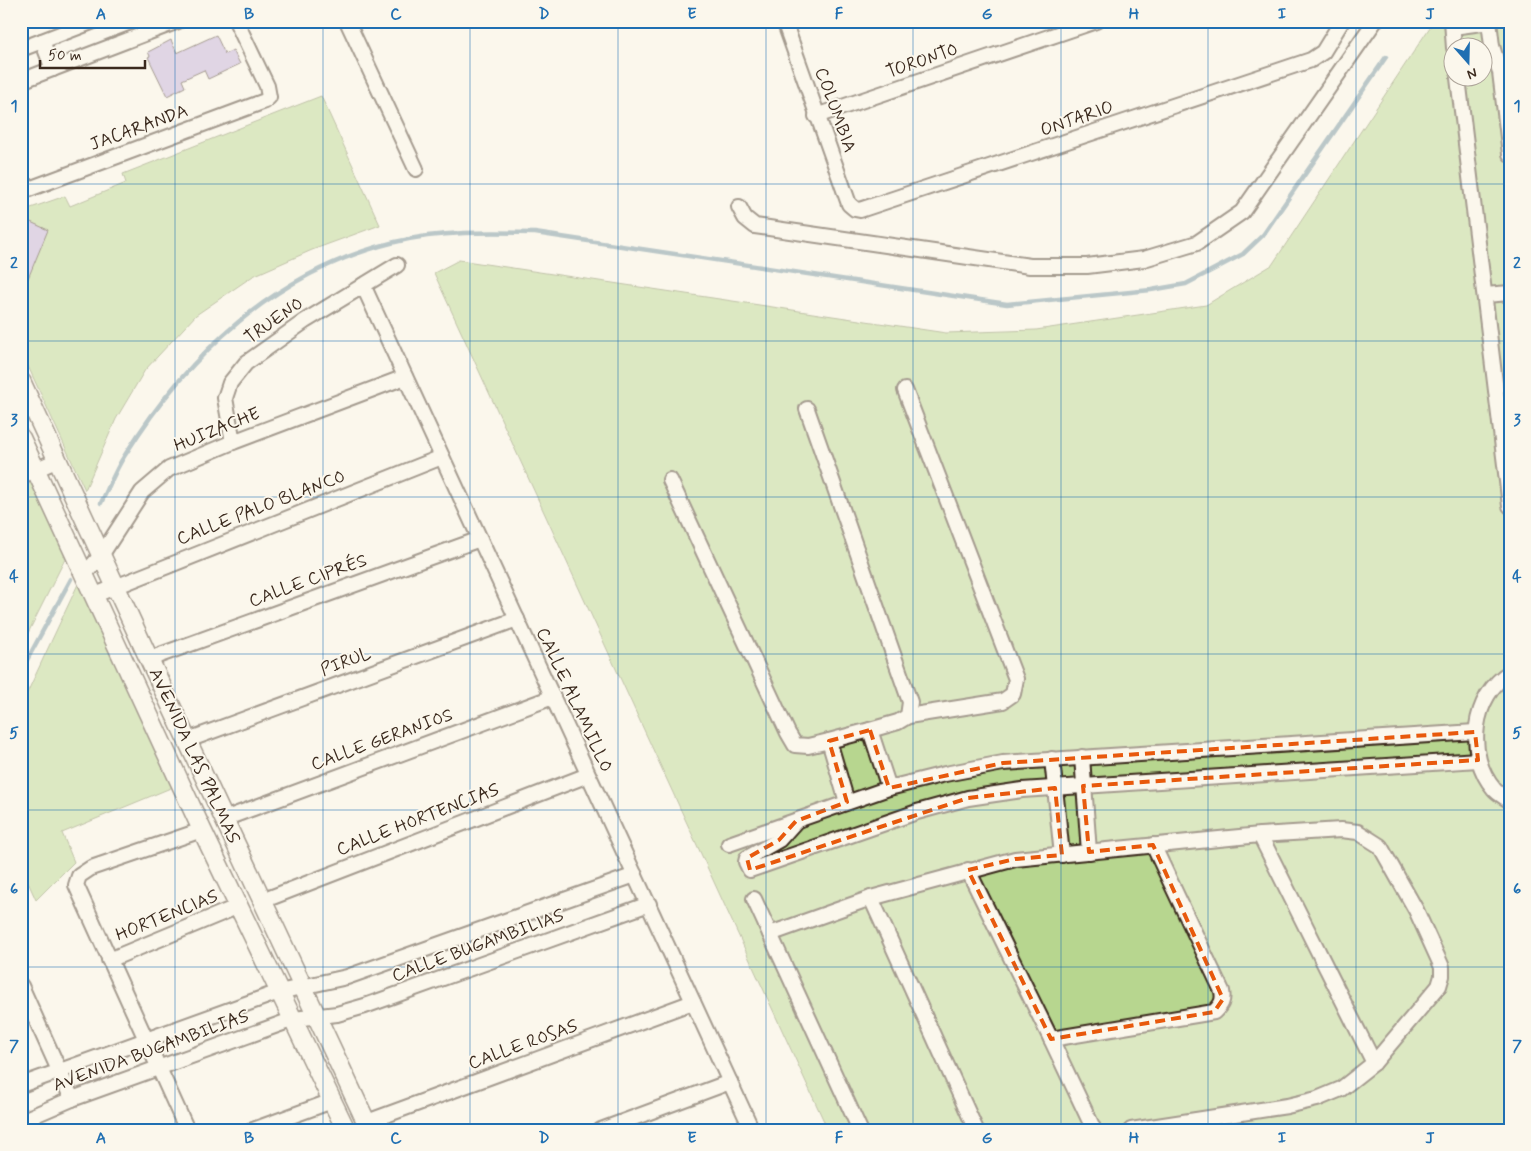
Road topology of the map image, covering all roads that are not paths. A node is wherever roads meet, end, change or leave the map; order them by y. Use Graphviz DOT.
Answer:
graph roads {
  1 [pos="94,21"];
  2 [pos="178,21"];
  3 [pos="236,21"];
  4 [pos="347,21"];
  5 [pos="784,21"];
  6 [pos="1096,21"];
  7 [pos="1342,21"];
  8 [pos="1375,21"];
  9 [pos="1489,22"];
  10 [pos="1452,24"];
  11 [pos="1453,38"];
  12 [pos="42,41"];
  13 [pos="21,49"];
  14 [pos="53,68"];
  15 [pos="21,81"];
  16 [pos="1459,88"];
  17 [pos="816,116"];
  18 [pos="1510,154"];
  19 [pos="416,169"];
  20 [pos="21,192"];
  21 [pos="739,208"];
  22 [pos="855,209"];
  23 [pos="397,264"];
  24 [pos="363,285"];
  25 [pos="1510,293"];
  26 [pos="1485,295"];
  27 [pos="405,378"];
  28 [pos="21,381"];
  29 [pos="905,390"];
  30 [pos="807,409"];
  31 [pos="21,438"];
  32 [pos="234,442"];
  33 [pos="442,457"];
  34 [pos="58,460"];
  35 [pos="29,473"];
  36 [pos="670,480"];
  37 [pos="1510,506"];
  38 [pos="480,539"];
  39 [pos="102,554"];
  40 [pos="85,574"];
  41 [pos="116,586"];
  42 [pos="95,595"];
  43 [pos="517,619"];
  44 [pos="149,659"];
  45 [pos="1510,672"];
  46 [pos="553,697"];
  47 [pos="908,716"];
  48 [pos="870,730"];
  49 [pos="1476,732"];
  50 [pos="188,740"];
  51 [pos="829,741"];
  52 [pos="1082,757"];
  53 [pos="1052,759"];
  54 [pos="1478,760"];
  55 [pos="588,775"];
  56 [pos="1083,786"];
  57 [pos="888,788"];
  58 [pos="1055,788"];
  59 [pos="1510,801"];
  60 [pos="847,802"];
  61 [pos="224,819"];
  62 [pos="796,821"];
  63 [pos="202,830"];
  64 [pos="1260,835"];
  65 [pos="729,844"];
  66 [pos="1153,845"];
  67 [pos="1089,852"];
  68 [pos="1062,855"];
  69 [pos="968,870"];
  70 [pos="635,875"];
  71 [pos="871,898"];
  72 [pos="754,899"];
  73 [pos="262,901"];
  74 [pos="649,904"];
  75 [pos="239,906"];
  76 [pos="770,934"];
  77 [pos="109,960"];
  78 [pos="21,986"];
  79 [pos="303,986"];
  80 [pos="279,992"];
  81 [pos="693,1002"];
  82 [pos="318,1017"];
  83 [pos="294,1019"];
  84 [pos="1051,1039"];
  85 [pos="146,1041"];
  86 [pos="1374,1063"];
  87 [pos="159,1066"];
  88 [pos="60,1072"];
  89 [pos="730,1082"];
  90 [pos="21,1086"];
  91 [pos="72,1099"];
  92 [pos="332,1101"];
  93 [pos="21,1121"];
  94 [pos="368,1126"];
  95 [pos="187,1130"];
  96 [pos="253,1130"];
  97 [pos="346,1130"];
  98 [pos="601,1130"];
  99 [pos="752,1130"];
  100 [pos="860,1130"];
  101 [pos="976,1130"];
  102 [pos="1094,1130"];
  103 [pos="1130,1130"];
  1 -- 12 [label="street"];
  2 -- 14 [label="street"];
  3 -- 20 [label="street, JACARANDA"];
  4 -- 19 [label="street"];
  5 -- 17 [label="street, COLUMBIA"];
  6 -- 17 [label="street, TORONTO"];
  7 -- 22 [label="street, ONTARIO"];
  8 -- 21 [label="street"];
  9 -- 10 [label="street"];
  9 -- 18 [label="street"];
  10 -- 11 [label="street"];
  12 -- 13 [label="street"];
  12 -- 14 [label="street"];
  14 -- 15 [label="street"];
  16 -- 26 [label="street"];
  17 -- 22 [label="street, COLUMBIA"];
  23 -- 24 [label="street, TRUENO"];
  24 -- 27 [label="street, CALLE ALAMILLO"];
  24 -- 32 [label="street, TRUENO"];
  25 -- 26 [label="street"];
  26 -- 37 [label="street"];
  27 -- 32 [label="street, HUIZACHE"];
  27 -- 33 [label="street, CALLE ALAMILLO"];
  28 -- 34 [label="street, AVENIDA LAS PALMAS"];
  29 -- 47 [label="street"];
  30 -- 47 [label="street"];
  31 -- 35 [label="street, AVENIDA LAS PALMAS"];
  32 -- 39 [label="street, HUIZACHE"];
  33 -- 38 [label="street, CALLE ALAMILLO"];
  33 -- 41 [label="street, CALLE PALO BLANCO"];
  34 -- 35 [label="street"];
  34 -- 39 [label="street, AVENIDA LAS PALMAS"];
  35 -- 40 [label="street, AVENIDA LAS PALMAS"];
  36 -- 51 [label="street"];
  38 -- 43 [label="street, CALLE ALAMILLO"];
  38 -- 44 [label="street, CALLE CIPRÉS"];
  39 -- 40 [label="street, HUIZACHE"];
  39 -- 41 [label="street, AVENIDA LAS PALMAS"];
  40 -- 42 [label="street, AVENIDA LAS PALMAS"];
  41 -- 42 [label="street, CALLE PALO BLANCO"];
  41 -- 44 [label="street, AVENIDA LAS PALMAS"];
  42 -- 63 [label="street, AVENIDA LAS PALMAS"];
  43 -- 46 [label="street, CALLE ALAMILLO"];
  43 -- 50 [label="street, PIRUL"];
  44 -- 50 [label="street, AVENIDA LAS PALMAS"];
  45 -- 49 [label="street"];
  46 -- 55 [label="street, CALLE ALAMILLO"];
  46 -- 61 [label="street, CALLE GERANIOS"];
  47 -- 48 [label="street"];
  48 -- 51 [label="street"];
  48 -- 57 [label="street"];
  49 -- 52 [label="street"];
  49 -- 54 [label="street"];
  50 -- 61 [label="street, AVENIDA LAS PALMAS"];
  51 -- 60 [label="street"];
  52 -- 53 [label="street"];
  52 -- 56 [label="street"];
  53 -- 57 [label="street"];
  53 -- 58 [label="street"];
  54 -- 56 [label="street"];
  54 -- 59 [label="street"];
  55 -- 70 [label="street, CALLE ALAMILLO"];
  55 -- 73 [label="street, CALLE HORTENCIAS"];
  56 -- 58 [label="street"];
  56 -- 67 [label="street"];
  57 -- 60 [label="street"];
  58 -- 62 [label="street"];
  58 -- 68 [label="street"];
  60 -- 62 [label="street"];
  61 -- 73 [label="street, AVENIDA LAS PALMAS"];
  62 -- 65 [label="street"];
  63 -- 75 [label="street, AVENIDA LAS PALMAS"];
  63 -- 77 [label="street"];
  64 -- 66 [label="street"];
  64 -- 86 [label="street"];
  64 -- 86 [label="street"];
  66 -- 67 [label="street"];
  66 -- 84 [label="street"];
  67 -- 68 [label="street"];
  68 -- 69 [label="street"];
  69 -- 71 [label="street"];
  69 -- 84 [label="street"];
  70 -- 74 [label="street, CALLE ALAMILLO"];
  70 -- 79 [label="street, CALLE BUGAMBILIAS"];
  71 -- 76 [label="street"];
  71 -- 101 [label="street"];
  72 -- 76 [label="street"];
  73 -- 79 [label="street, AVENIDA LAS PALMAS"];
  74 -- 81 [label="street, CALLE ALAMILLO"];
  74 -- 82 [label="street, CALLE BUGAMBILIAS"];
  75 -- 77 [label="street, HORTENCIAS"];
  75 -- 80 [label="street, AVENIDA LAS PALMAS"];
  76 -- 100 [label="street"];
  77 -- 85 [label="street"];
  78 -- 88 [label="street"];
  79 -- 80 [label="street, CALLE BUGAMBILIAS"];
  79 -- 82 [label="street, AVENIDA LAS PALMAS"];
  80 -- 83 [label="street, AVENIDA LAS PALMAS"];
  80 -- 85 [label="street, AVENIDA BUGAMBILIAS"];
  81 -- 89 [label="street, CALLE ALAMILLO"];
  81 -- 94 [label="street, CALLE ROSAS"];
  82 -- 83 [label="street, CALLE BUGAMBILIAS"];
  82 -- 94 [label="street, AVENIDA LAS PALMAS"];
  83 -- 87 [label="street, AVENIDA BUGAMBILIAS"];
  83 -- 92 [label="street, AVENIDA LAS PALMAS"];
  84 -- 102 [label="street"];
  85 -- 87 [label="street"];
  85 -- 88 [label="street, AVENIDA BUGAMBILIAS"];
  86 -- 103 [label="street"];
  87 -- 91 [label="street, AVENIDA BUGAMBILIAS"];
  87 -- 95 [label="street"];
  88 -- 90 [label="street, AVENIDA BUGAMBILIAS"];
  88 -- 91 [label="street"];
  89 -- 98 [label="street"];
  89 -- 99 [label="street, CALLE ALAMILLO"];
  91 -- 93 [label="street, AVENIDA BUGAMBILIAS"];
  92 -- 96 [label="street"];
  92 -- 97 [label="street, AVENIDA LAS PALMAS"];
}
